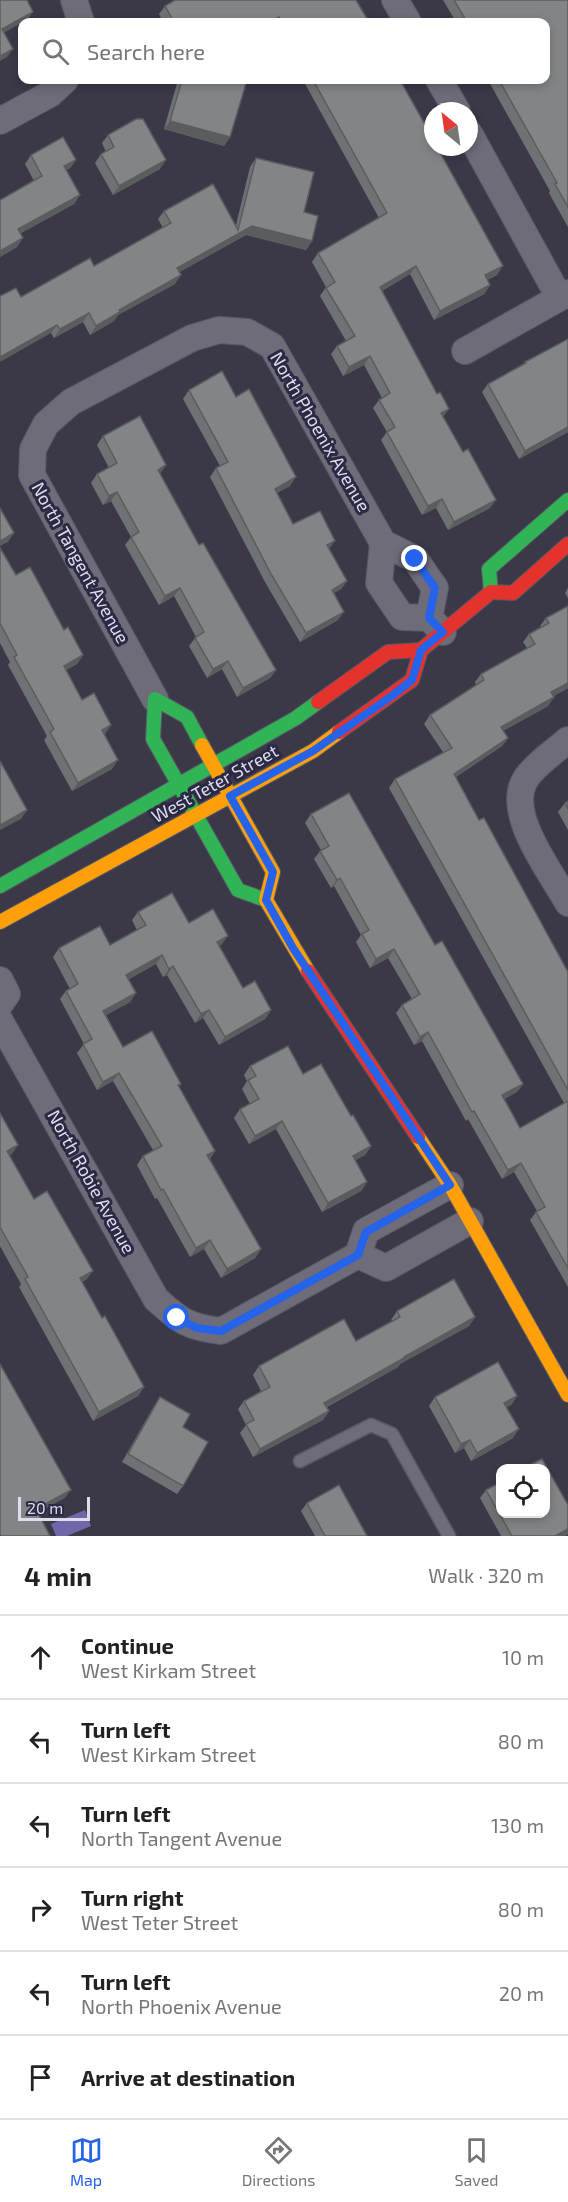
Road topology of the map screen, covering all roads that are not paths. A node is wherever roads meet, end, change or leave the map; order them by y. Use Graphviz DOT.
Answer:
graph roads {
  1 [pos="74,0"];
  2 [pos="395,0"];
  3 [pos="80,18"];
  4 [pos="406,18"];
  5 [pos="60,84"];
  6 [pos="441,84"];
  7 [pos="452,102"];
  8 [pos="0,121"];
  9 [pos="478,149"];
  10 [pos="564,295"];
  11 [pos="247,332"];
  12 [pos="465,351"];
  13 [pos="568,500"];
  14 [pos="383,543"];
  15 [pos="568,544"];
  16 [pos="491,592"];
  17 [pos="436,625"];
  18 [pos="421,650"];
  19 [pos="155,699"];
  20 [pos="568,740"];
  21 [pos="214,766"];
  22 [pos="179,785"];
  23 [pos="230,796"];
  24 [pos="196,815"];
  25 [pos="0,886"];
  26 [pos="266,900"];
  27 [pos="567,900"];
  28 [pos="0,922"];
  29 [pos="0,980"];
  30 [pos="0,1004"];
  31 [pos="0,1022"];
  32 [pos="450,1185"];
  33 [pos="470,1221"];
  34 [pos="358,1255"];
  35 [pos="568,1395"];
  36 [pos="300,1461"];
  37 [pos="449,1536"];
  1 -- 3 [label="street"];
  2 -- 4 [label="street"];
  5 -- 8 [label="street"];
  6 -- 7 [label="street"];
  9 -- 10 [label="street"];
  10 -- 12 [label="street"];
  11 -- 14 [label="street, North Phoenix Avenue"];
  11 -- 19 [label="street, North Tangent Avenue"];
  13 -- 16 [label="street"];
  14 -- 17 [label="street"];
  14 -- 17 [label="street"];
  15 -- 16 [label="street"];
  16 -- 17 [label="street"];
  17 -- 18 [label="street"];
  18 -- 21 [label="street, West Teter Street"];
  18 -- 23 [label="street, West Teter Street"];
  19 -- 21 [label="street"];
  19 -- 22 [label="street"];
  20 -- 27 [label="street"];
  21 -- 22 [label="street, West Teter Street"];
  21 -- 23 [label="street"];
  22 -- 24 [label="street"];
  22 -- 25 [label="street, West Teter Street"];
  23 -- 24 [label="street, West Teter Street"];
  23 -- 26 [label="street"];
  24 -- 26 [label="street"];
  24 -- 28 [label="street, West Teter Street"];
  26 -- 32 [label="street"];
  29 -- 30 [label="street"];
  31 -- 34 [label="street, North Robie Avenue"];
  32 -- 33 [label="street"];
  32 -- 34 [label="street"];
  33 -- 34 [label="street"];
  33 -- 35 [label="street"];
  36 -- 37 [label="lane"];
}
